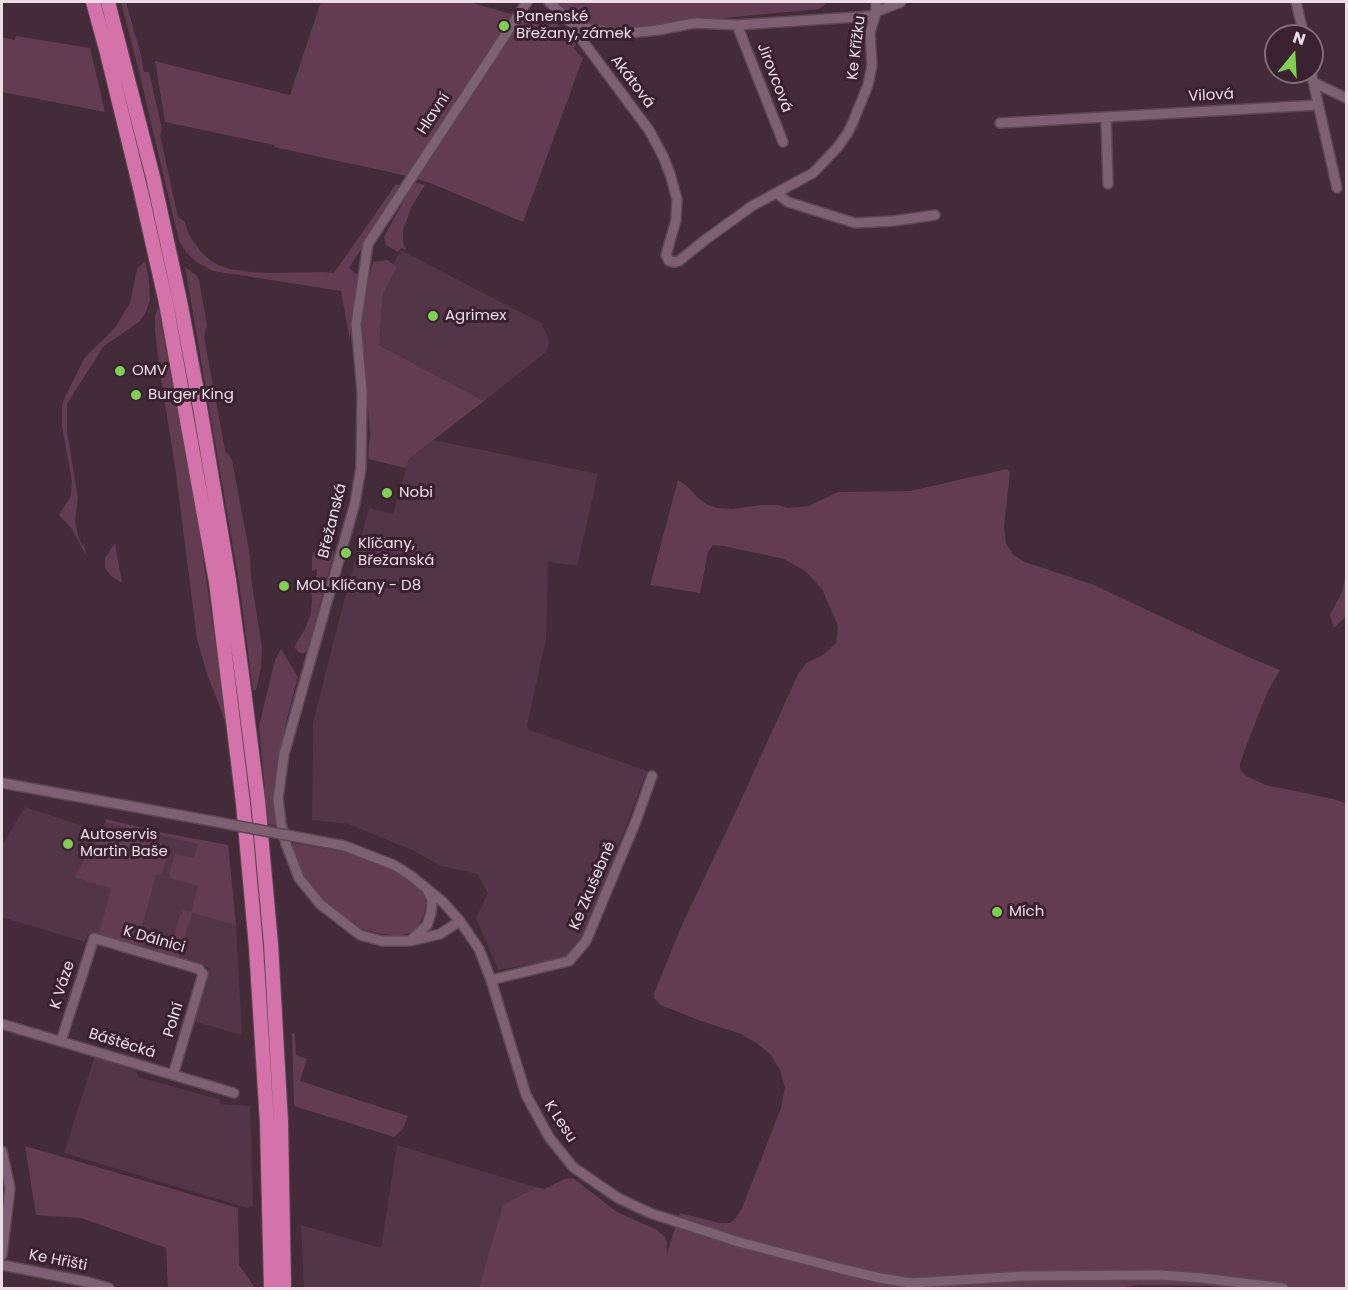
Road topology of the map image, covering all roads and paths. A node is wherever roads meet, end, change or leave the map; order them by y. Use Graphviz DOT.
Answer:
graph roads {
  1 [pos="93,2"];
  2 [pos="108,2"];
  3 [pos="527,2"];
  4 [pos="549,2"];
  5 [pos="901,2"];
  6 [pos="1296,2"];
  7 [pos="876,7"];
  8 [pos="1301,24"];
  9 [pos="737,25"];
  10 [pos="578,27"];
  11 [pos="1314,84"];
  12 [pos="1324,84"];
  13 [pos="1347,98"];
  14 [pos="1318,105"];
  15 [pos="1106,117"];
  16 [pos="1000,123"];
  17 [pos="783,142"];
  18 [pos="1108,184"];
  19 [pos="1337,188"];
  20 [pos="778,192"];
  21 [pos="767,199"];
  22 [pos="934,215"];
  23 [pos="368,244"];
  24 [pos="652,776"];
  25 [pos="2,783"];
  26 [pos="426,887"];
  27 [pos="460,921"];
  28 [pos="94,938"];
  29 [pos="410,941"];
  30 [pos="203,974"];
  31 [pos="491,980"];
  32 [pos="2,1024"];
  33 [pos="61,1041"];
  34 [pos="173,1075"];
  35 [pos="234,1093"];
  36 [pos="2,1151"];
  37 [pos="2,1255"];
  38 [pos="2,1265"];
  39 [pos="109,1288"];
  40 [pos="271,1288"];
  41 [pos="285,1288"];
  42 [pos="1283,1288"];
  1 -- 40 [label="highway"];
  2 -- 41 [label="highway"];
  3 -- 23 [label="street, Hlavní"];
  4 -- 10 [label="street"];
  5 -- 7 [label="street"];
  6 -- 8 [label="street"];
  7 -- 9 [label="street"];
  7 -- 20 [label="street, Ke Křížku"];
  9 -- 10 [label="street"];
  9 -- 17 [label="street, Jirovcová"];
  10 -- 21 [label="street, Akátová"];
  11 -- 14 [label="street"];
  12 -- 13 [label="street"];
  14 -- 15 [label="street, Vilová"];
  14 -- 19 [label="street"];
  15 -- 16 [label="street, Vilová"];
  15 -- 18 [label="street"];
  20 -- 21 [label="street, Ke Křížku"];
  20 -- 22 [label="street"];
  23 -- 29 [label="street, Břežanská"];
  24 -- 31 [label="street, Ke Zkušebně"];
  25 -- 26 [label="street, bridge"];
  26 -- 27 [label="street"];
  26 -- 29 [label="street"];
  27 -- 29 [label="street, Břežanská"];
  27 -- 31 [label="street, K Lesu"];
  28 -- 30 [label="street, K Dálnici"];
  28 -- 33 [label="street, K Váze"];
  30 -- 34 [label="street, Polní"];
  31 -- 42 [label="street, K Lesu"];
  32 -- 33 [label="street, Báštěcká"];
  33 -- 34 [label="street, Báštěcká"];
  34 -- 35 [label="street, Báštěcká"];
  36 -- 37 [label="street"];
  38 -- 39 [label="street, Ke Hřišti"];
}
